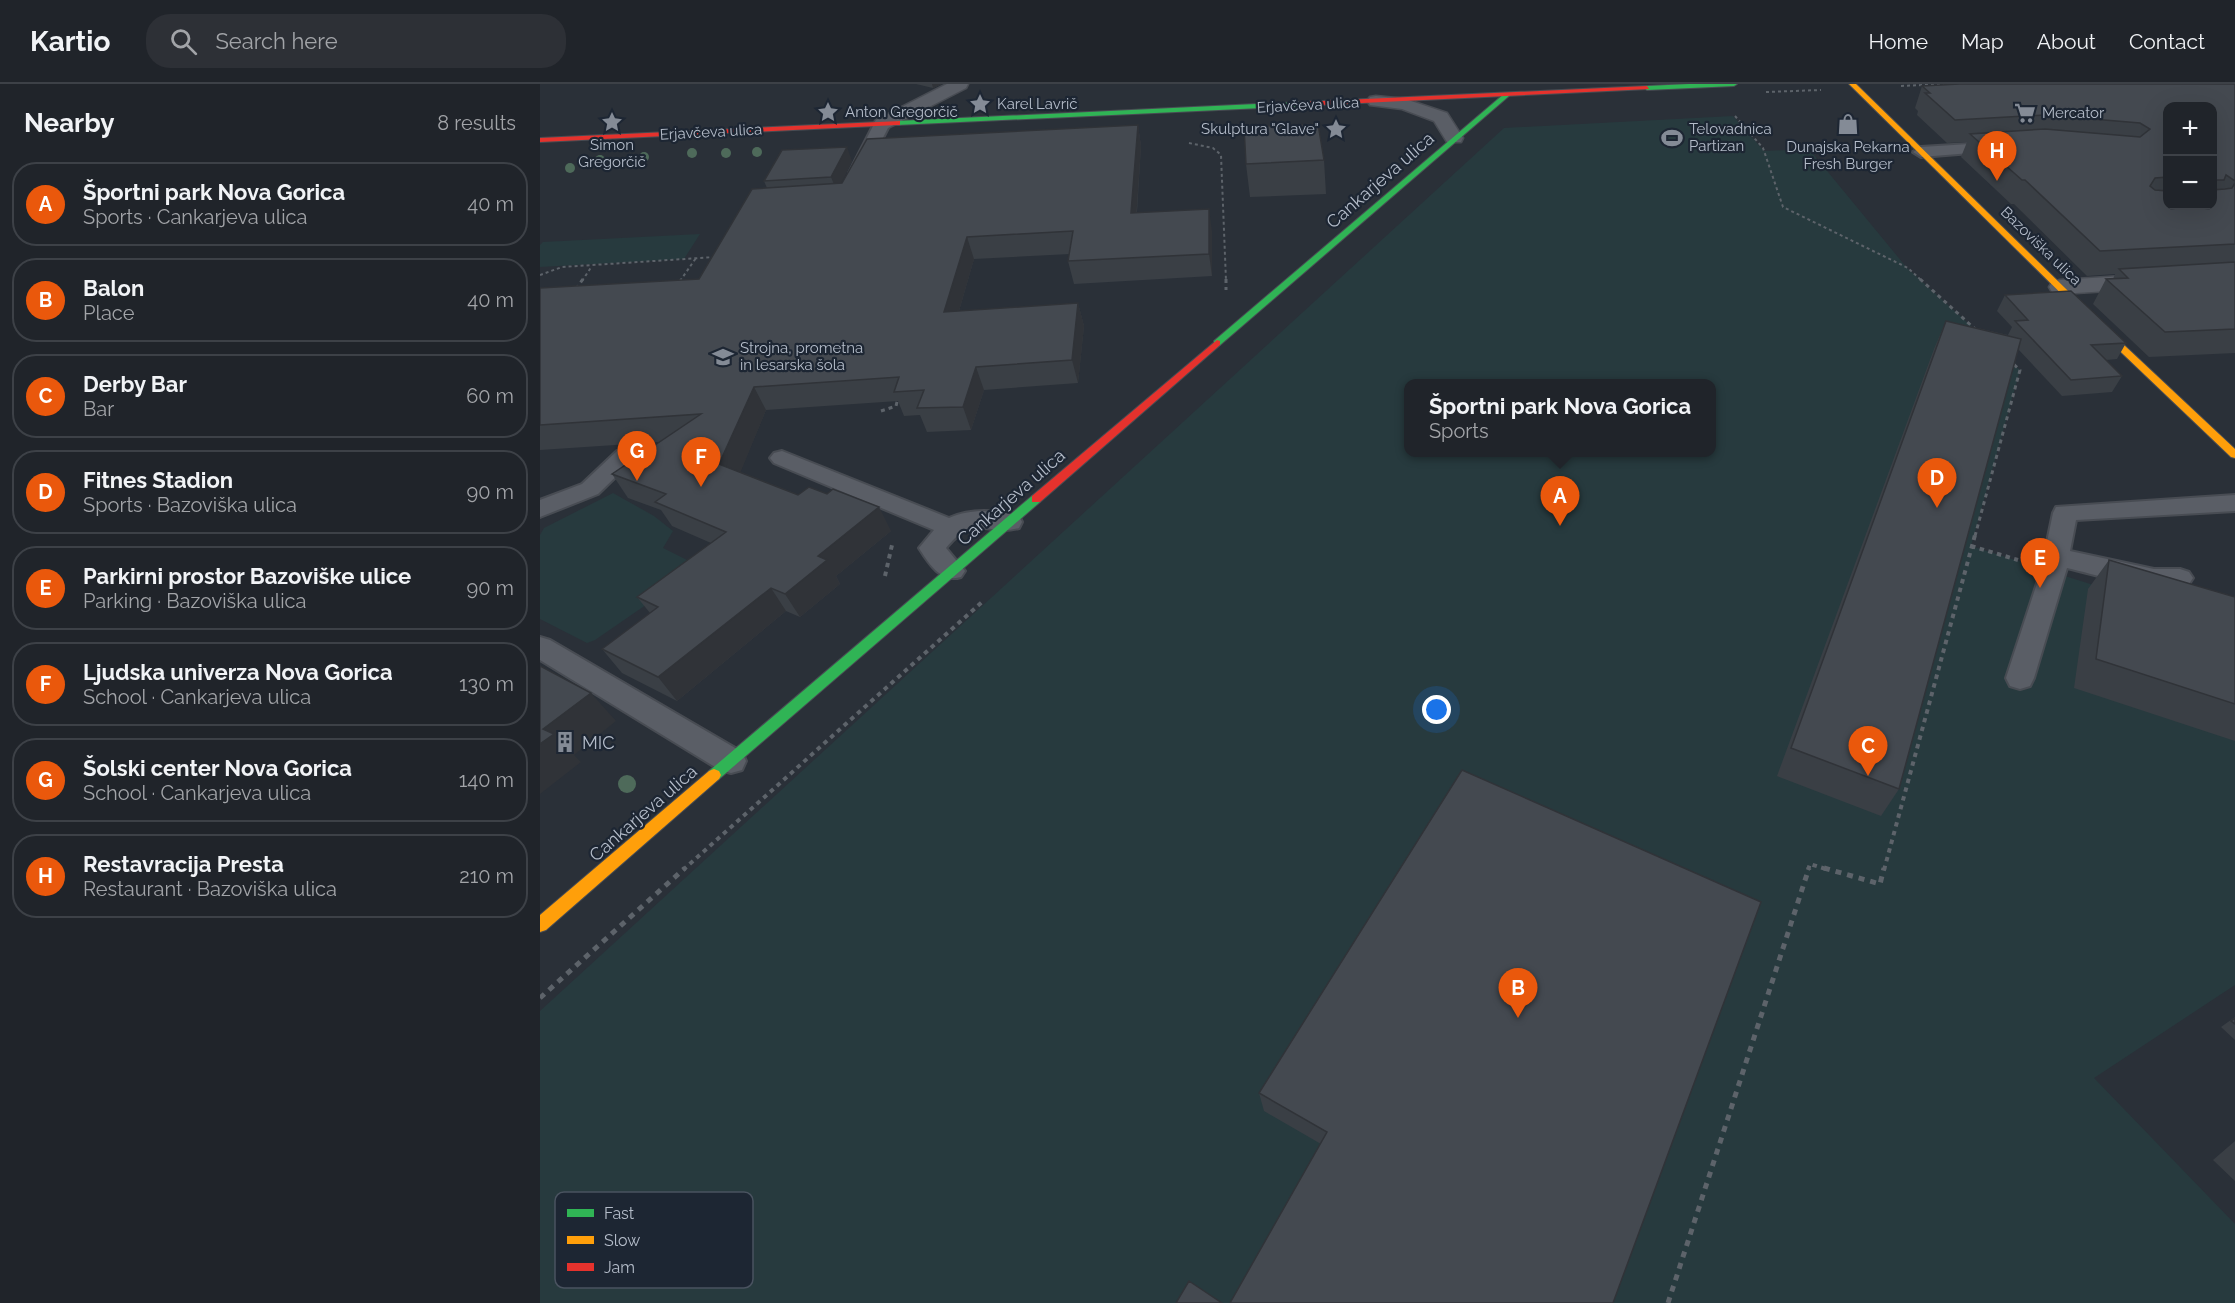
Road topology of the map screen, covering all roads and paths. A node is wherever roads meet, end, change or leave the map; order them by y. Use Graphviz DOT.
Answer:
graph roads {
  1 [pos="960,84"];
  2 [pos="1734,84"];
  3 [pos="1852,84"];
  4 [pos="1947,84"];
  5 [pos="1894,86"];
  6 [pos="1423,92"];
  7 [pos="1506,95"];
  8 [pos="1376,101"];
  9 [pos="1732,112"];
  10 [pos="882,124"];
  11 [pos="1454,138"];
  12 [pos="540,140"];
  13 [pos="1185,142"];
  14 [pos="2023,146"];
  15 [pos="1921,152"];
  16 [pos="848,190"];
  17 [pos="716,257"];
  18 [pos="696,258"];
  19 [pos="593,265"];
  20 [pos="540,275"];
  21 [pos="2235,276"];
  22 [pos="677,286"];
  23 [pos="2060,287"];
  24 [pos="573,292"];
  25 [pos="1226,294"];
  26 [pos="1977,331"];
  27 [pos="2003,355"];
  28 [pos="898,398"];
  29 [pos="881,411"];
  30 [pos="2235,454"];
  31 [pos="625,456"];
  32 [pos="782,458"];
  33 [pos="2235,503"];
  34 [pos="540,509"];
  35 [pos="1010,522"];
  36 [pos="949,527"];
  37 [pos="2057,557"];
  38 [pos="952,571"];
  39 [pos="2180,578"];
  40 [pos="540,647"];
  41 [pos="2020,678"];
  42 [pos="731,761"];
  43 [pos="540,925"];
  44 [pos="1668,1303"];
  1 -- 10 [label="street, Erjavčeva ulica"];
  2 -- 7 [label="street, Erjavčeva ulica"];
  3 -- 15 [label="street, Bazoviška ulica"];
  4 -- 5 [label="path"];
  6 -- 7 [label="street, Erjavčeva ulica"];
  6 -- 8 [label="street, Erjavčeva ulica"];
  7 -- 11 [label="street, Cankarjeva ulica"];
  8 -- 10 [label="street, Erjavčeva ulica"];
  8 -- 11 [label="street"];
  9 -- 26 [label="path"];
  10 -- 12 [label="street, Erjavčeva ulica"];
  10 -- 16 [label="lane"];
  11 -- 35 [label="street, Cankarjeva ulica"];
  13 -- 25 [label="path"];
  14 -- 15 [label="lane"];
  15 -- 23 [label="street, Bazoviška ulica"];
  17 -- 18 [label="path"];
  18 -- 19 [label="path"];
  18 -- 22 [label="path"];
  19 -- 20 [label="path"];
  19 -- 24 [label="path"];
  21 -- 23 [label="street"];
  23 -- 30 [label="street, Bazoviška ulica"];
  27 -- 44 [label="path"];
  28 -- 29 [label="path"];
  31 -- 34 [label="lane"];
  32 -- 36 [label="lane"];
  33 -- 37 [label="lane"];
  35 -- 36 [label="lane"];
  35 -- 38 [label="street, Cankarjeva ulica"];
  36 -- 38 [label="lane"];
  37 -- 39 [label="lane"];
  37 -- 41 [label="lane"];
  38 -- 42 [label="street, Cankarjeva ulica"];
  40 -- 42 [label="lane"];
  42 -- 43 [label="street, Cankarjeva ulica"];
}
